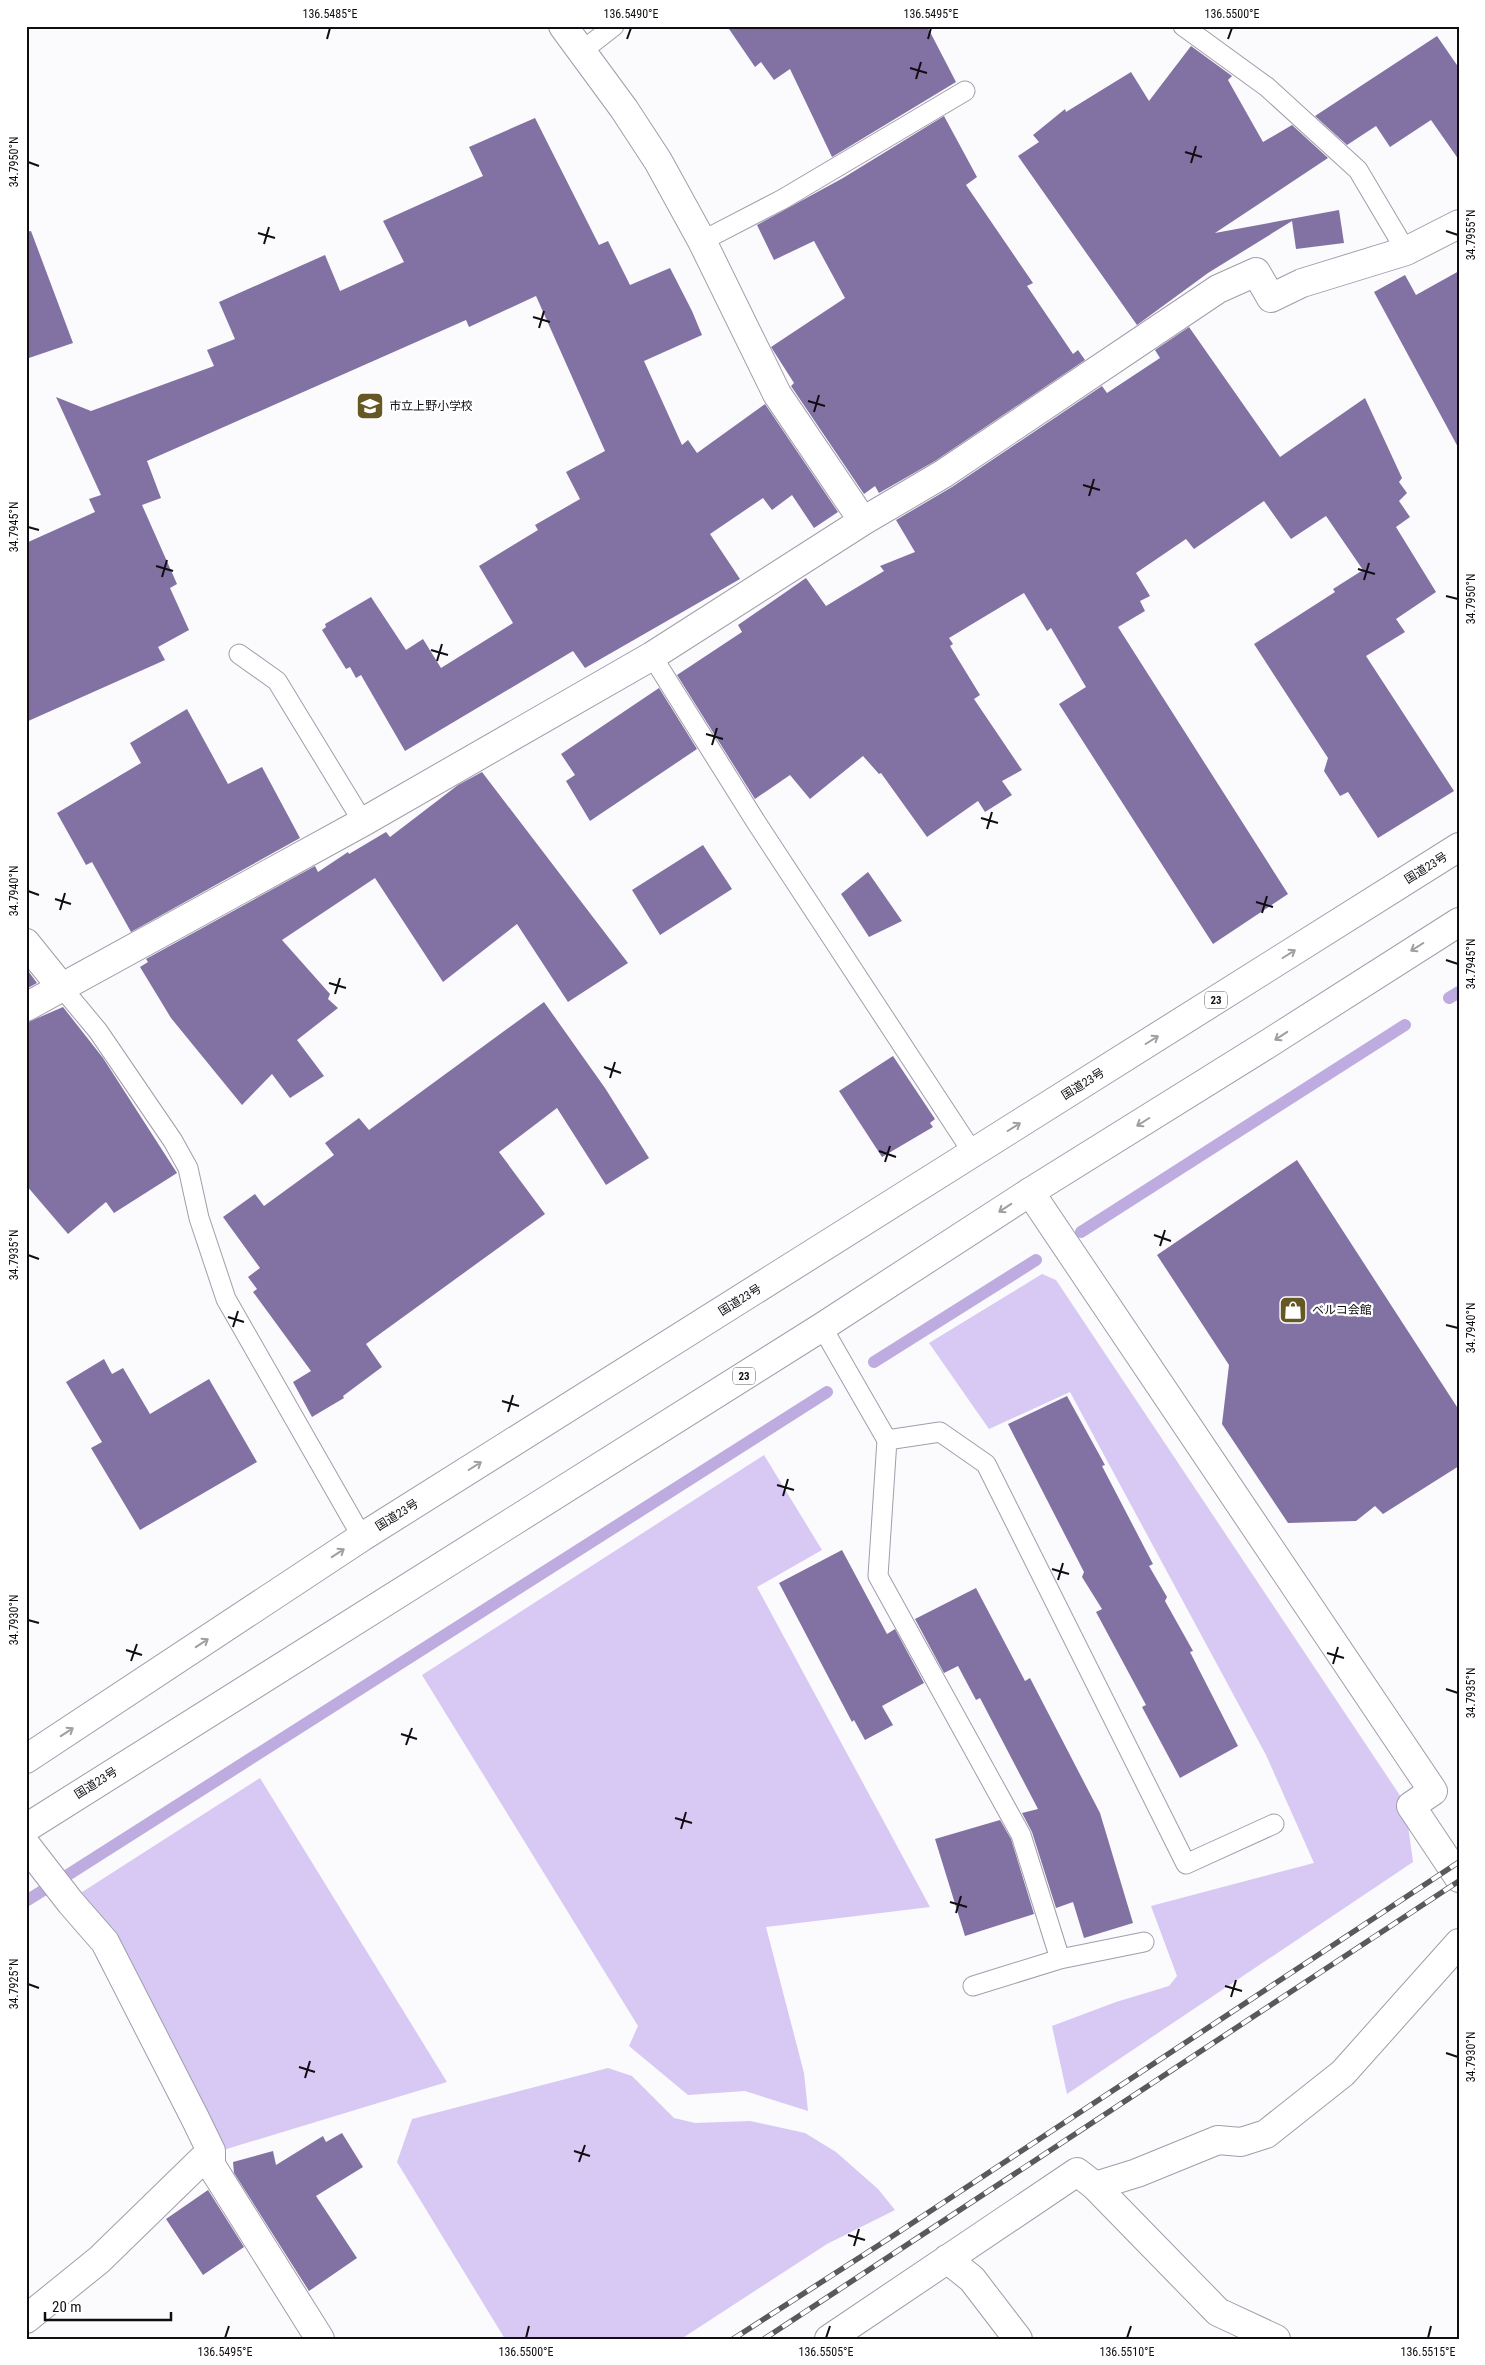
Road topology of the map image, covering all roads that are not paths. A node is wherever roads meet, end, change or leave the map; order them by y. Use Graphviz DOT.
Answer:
graph roads {
  1 [pos="563,26"];
  2 [pos="614,26"];
  3 [pos="1183,26"];
  4 [pos="582,51"];
  5 [pos="965,91"];
  6 [pos="1459,224"];
  7 [pos="702,241"];
  8 [pos="1406,251"];
  9 [pos="863,521"];
  10 [pos="238,654"];
  11 [pos="652,656"];
  12 [pos="363,822"];
  13 [pos="1459,847"];
  14 [pos="1459,922"];
  15 [pos="26,943"];
  16 [pos="63,989"];
  17 [pos="26,1008"];
  18 [pos="973,1153"];
  19 [pos="1030,1192"];
  20 [pos="822,1327"];
  21 [pos="887,1440"];
  22 [pos="362,1537"];
  23 [pos="26,1759"];
  24 [pos="1274,1824"];
  25 [pos="26,1828"];
  26 [pos="26,1845"];
  27 [pos="1459,1878"];
  28 [pos="1144,1942"];
  29 [pos="1459,1943"];
  30 [pos="1060,1959"];
  31 [pos="973,1986"];
  32 [pos="211,2151"];
  33 [pos="1095,2186"];
  34 [pos="947,2259"];
  35 [pos="26,2319"];
  36 [pos="320,2339"];
  37 [pos="829,2339"];
  38 [pos="1018,2339"];
  39 [pos="1276,2339"];
  1 -- 4 [label="main road"];
  2 -- 4 [label="lane"];
  3 -- 8 [label="lane"];
  4 -- 7 [label="main road"];
  5 -- 7 [label="lane"];
  6 -- 8 [label="main road"];
  7 -- 9 [label="main road"];
  8 -- 9 [label="main road"];
  9 -- 11 [label="main road"];
  10 -- 12 [label="lane"];
  11 -- 12 [label="main road"];
  11 -- 18 [label="lane"];
  12 -- 16 [label="main road"];
  18 -- 13 [label="main road, 国道23号 / 23, one-way"];
  14 -- 19 [label="main road, 国道23号 / 23, one-way"];
  15 -- 16 [label="main road"];
  16 -- 17 [label="main road"];
  16 -- 22 [label="lane"];
  22 -- 18 [label="main road, 国道23号 / 23, one-way"];
  19 -- 20 [label="main road, 国道23号 / 23, one-way"];
  19 -- 27 [label="main road"];
  20 -- 21 [label="lane"];
  20 -- 25 [label="main road, 国道23号 / 23"];
  21 -- 24 [label="lane"];
  21 -- 30 [label="lane"];
  23 -- 22 [label="main road, 国道23号 / 23, one-way"];
  26 -- 32 [label="main road"];
  28 -- 30 [label="lane"];
  29 -- 33 [label="main road"];
  30 -- 31 [label="lane"];
  32 -- 35 [label="main road"];
  32 -- 36 [label="main road"];
  33 -- 34 [label="main road"];
  33 -- 39 [label="main road"];
  34 -- 37 [label="main road"];
  34 -- 38 [label="main road"];
}
